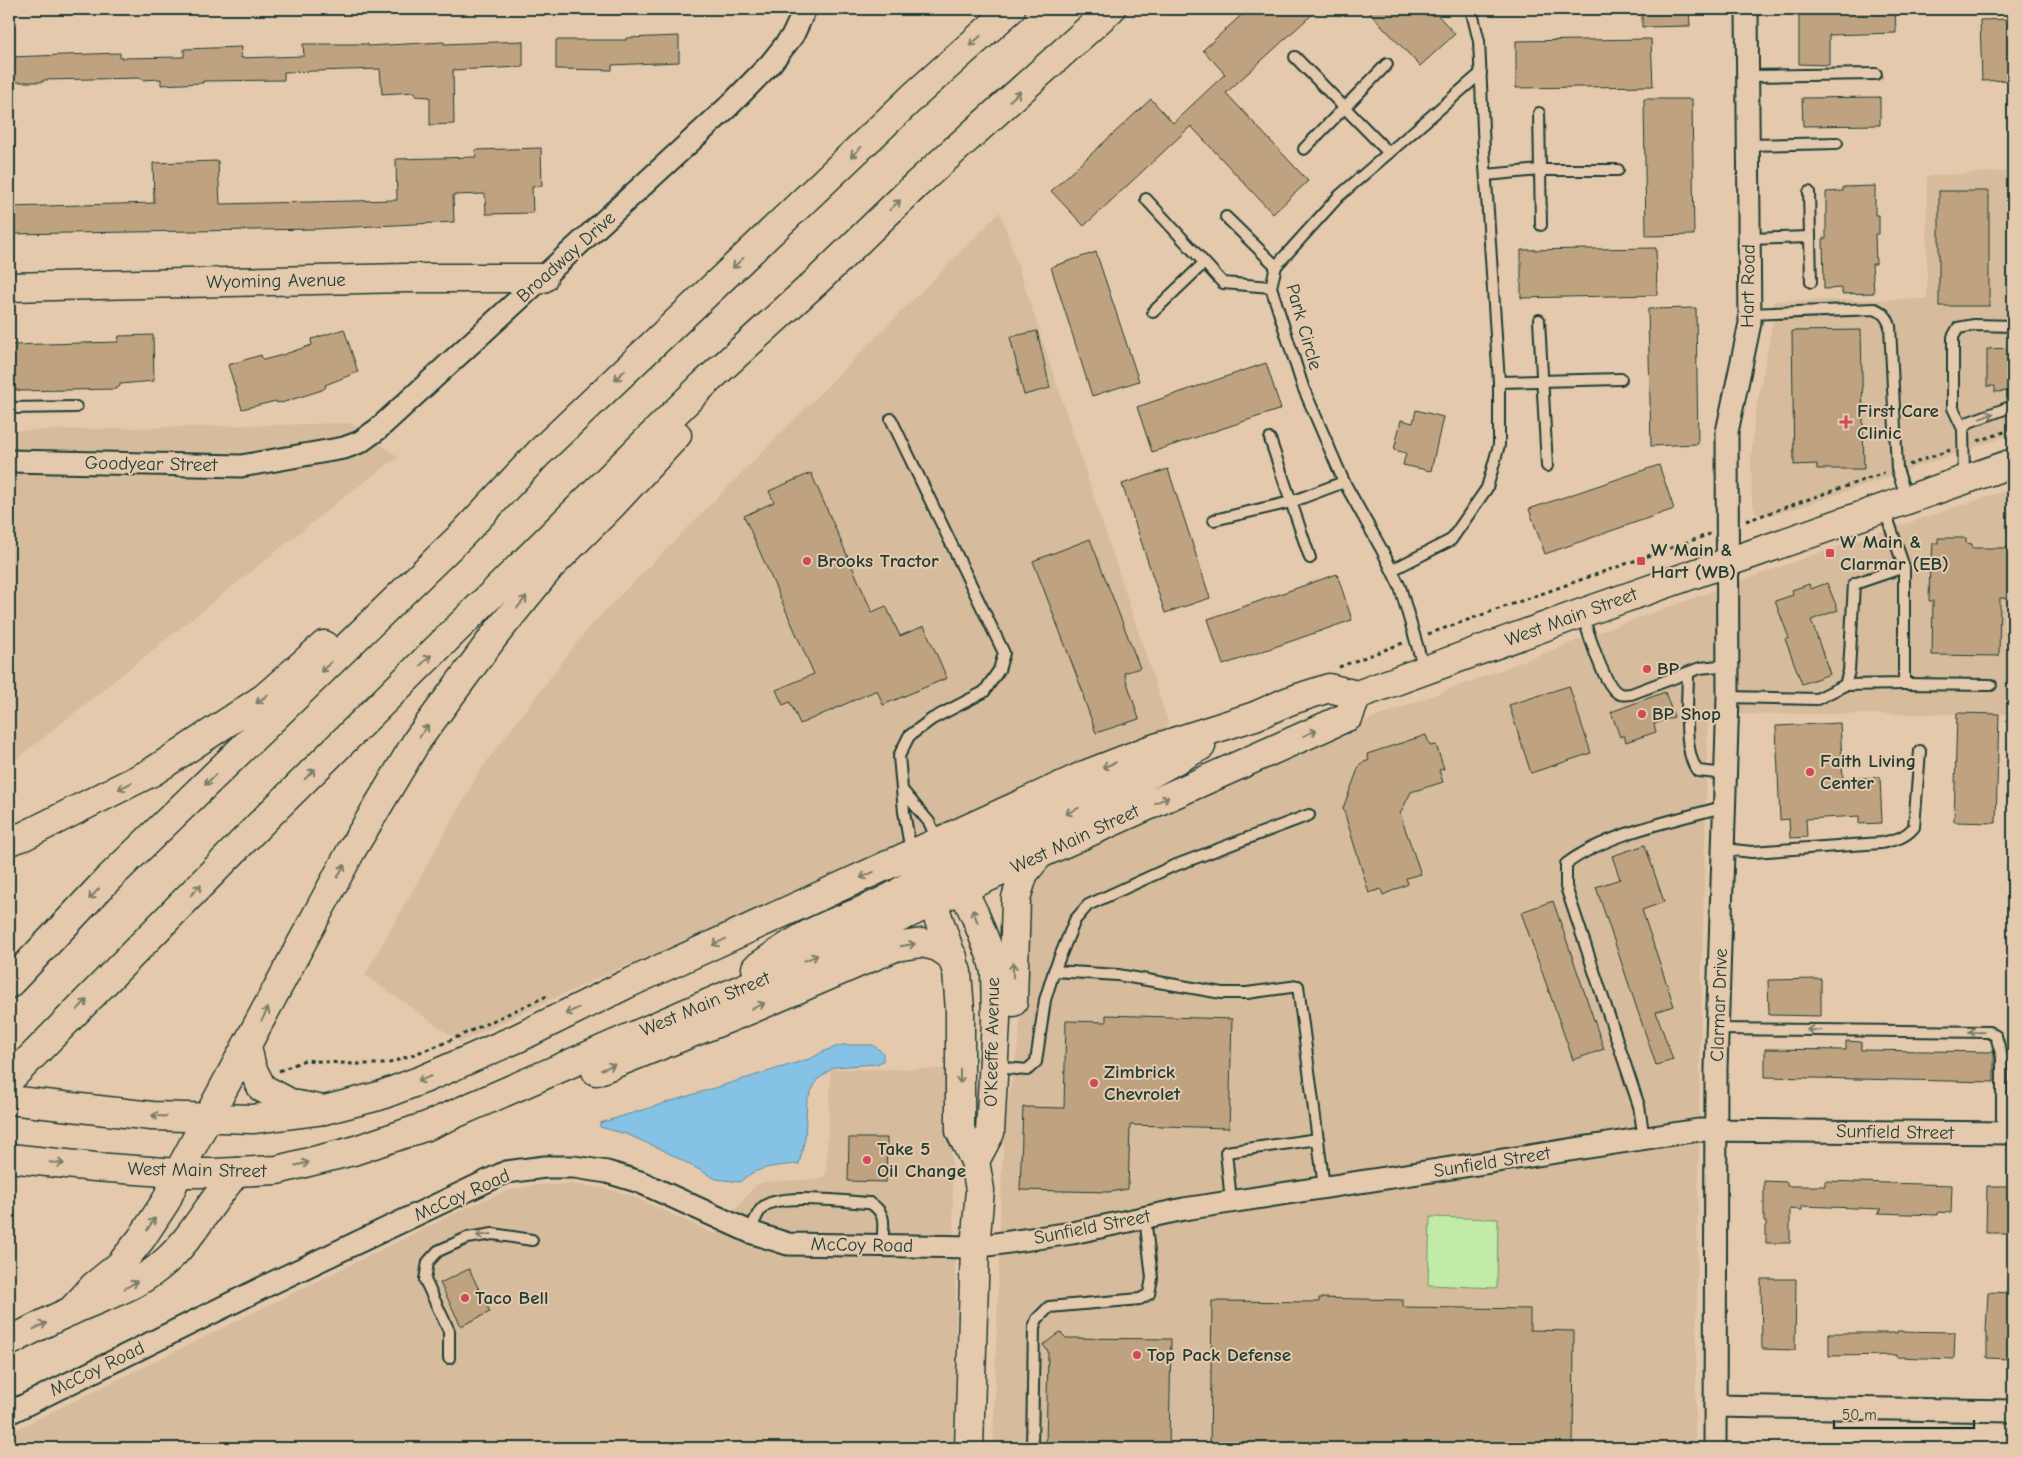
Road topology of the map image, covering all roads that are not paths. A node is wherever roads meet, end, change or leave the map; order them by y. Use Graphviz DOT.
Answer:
graph roads {
  1 [pos="805,9"];
  2 [pos="1012,9"];
  3 [pos="1111,9"];
  4 [pos="1471,9"];
  5 [pos="1746,9"];
  6 [pos="1295,57"];
  7 [pos="1388,64"];
  8 [pos="1481,73"];
  9 [pos="1876,74"];
  10 [pos="1747,76"];
  11 [pos="1345,108"];
  12 [pos="1539,113"];
  13 [pos="1837,143"];
  14 [pos="1748,145"];
  15 [pos="1304,149"];
  16 [pos="1389,153"];
  17 [pos="1540,170"];
  18 [pos="1618,170"];
  19 [pos="1486,176"];
  20 [pos="1809,192"];
  21 [pos="1146,199"];
  22 [pos="1226,218"];
  23 [pos="1541,225"];
  24 [pos="1810,237"];
  25 [pos="860,239"];
  26 [pos="1749,239"];
  27 [pos="1204,263"];
  28 [pos="1276,266"];
  29 [pos="544,278"];
  30 [pos="1811,282"];
  31 [pos="1271,287"];
  32 [pos="9,288"];
  33 [pos="1153,312"];
  34 [pos="1750,314"];
  35 [pos="1539,320"];
  36 [pos="2013,326"];
  37 [pos="1621,379"];
  38 [pos="1541,381"];
  39 [pos="1499,382"];
  40 [pos="2013,406"];
  41 [pos="76,407"];
  42 [pos="9,408"];
  43 [pos="891,419"];
  44 [pos="1962,429"];
  45 [pos="1270,439"];
  46 [pos="293,458"];
  47 [pos="9,461"];
  48 [pos="2013,463"];
  49 [pos="1547,466"];
  50 [pos="1964,480"];
  51 [pos="1344,482"];
  52 [pos="1291,502"];
  53 [pos="1896,504"];
  54 [pos="1214,520"];
  55 [pos="462,535"];
  56 [pos="1310,558"];
  57 [pos="1729,562"];
  58 [pos="1904,567"];
  59 [pos="1392,570"];
  60 [pos="1582,613"];
  61 [pos="1729,665"];
  62 [pos="1425,670"];
  63 [pos="1688,673"];
  64 [pos="1845,684"];
  65 [pos="1904,684"];
  66 [pos="1990,686"];
  67 [pos="1357,694"];
  68 [pos="1728,697"];
  69 [pos="1255,716"];
  70 [pos="1920,751"];
  71 [pos="1727,774"];
  72 [pos="903,791"];
  73 [pos="1726,806"];
  74 [pos="1309,815"];
  75 [pos="9,841"];
  76 [pos="938,842"];
  77 [pos="1724,849"];
  78 [pos="1038,856"];
  79 [pos="916,865"];
  80 [pos="956,878"];
  81 [pos="933,903"];
  82 [pos="955,965"];
  83 [pos="1054,970"];
  84 [pos="9,984"];
  85 [pos="719,998"];
  86 [pos="1718,1029"];
  87 [pos="247,1047"];
  88 [pos="995,1067"];
  89 [pos="9,1080"];
  90 [pos="494,1097"];
  91 [pos="9,1100"];
  92 [pos="324,1110"];
  93 [pos="208,1118"];
  94 [pos="1715,1130"];
  95 [pos="2008,1133"];
  96 [pos="1318,1139"];
  97 [pos="1644,1139"];
  98 [pos="9,1158"];
  99 [pos="975,1161"];
  100 [pos="237,1172"];
  101 [pos="178,1173"];
  102 [pos="1324,1187"];
  103 [pos="1231,1201"];
  104 [pos="1145,1217"];
  105 [pos="750,1232"];
  106 [pos="532,1240"];
  107 [pos="882,1246"];
  108 [pos="976,1248"];
  109 [pos="71,1311"];
  110 [pos="9,1342"];
  111 [pos="449,1358"];
  112 [pos="1714,1406"];
  113 [pos="2013,1411"];
  114 [pos="9,1412"];
  115 [pos="969,1448"];
  116 [pos="1032,1448"];
  117 [pos="1715,1448"];
  1 -- 29 [label="street, Broadway Drive"];
  2 -- 55 [label="main road, one-way"];
  25 -- 3 [label="main road, one-way"];
  4 -- 8 [label="lane"];
  5 -- 10 [label="street, Hart Road"];
  6 -- 11 [label="lane"];
  7 -- 11 [label="lane"];
  8 -- 16 [label="lane, Park Circle"];
  8 -- 19 [label="lane"];
  9 -- 10 [label="lane"];
  10 -- 14 [label="street, Hart Road"];
  11 -- 15 [label="lane"];
  11 -- 16 [label="lane"];
  12 -- 17 [label="lane"];
  13 -- 14 [label="lane"];
  14 -- 26 [label="street, Hart Road"];
  16 -- 28 [label="lane, Park Circle"];
  17 -- 18 [label="lane"];
  17 -- 19 [label="lane"];
  17 -- 23 [label="lane"];
  19 -- 39 [label="lane"];
  20 -- 24 [label="lane"];
  21 -- 27 [label="lane"];
  22 -- 28 [label="lane"];
  24 -- 26 [label="lane"];
  24 -- 30 [label="lane"];
  87 -- 25 [label="main road, one-way"];
  89 -- 25 [label="main road, one-way"];
  26 -- 34 [label="street, Hart Road"];
  27 -- 31 [label="lane"];
  27 -- 33 [label="lane"];
  28 -- 31 [label="lane, Park Circle"];
  29 -- 32 [label="main road, Wyoming Avenue"];
  29 -- 46 [label="street, Broadway Drive"];
  31 -- 51 [label="lane, Park Circle"];
  34 -- 53 [label="lane"];
  34 -- 57 [label="street, Hart Road"];
  35 -- 38 [label="lane"];
  36 -- 44 [label="lane"];
  37 -- 38 [label="lane"];
  38 -- 39 [label="lane"];
  38 -- 49 [label="lane"];
  39 -- 59 [label="lane"];
  44 -- 40 [label="lane, one-way"];
  41 -- 42 [label="lane"];
  43 -- 72 [label="lane"];
  44 -- 50 [label="lane"];
  45 -- 52 [label="lane"];
  46 -- 47 [label="street, Goodyear Street"];
  48 -- 50 [label="main road, West Main Street"];
  50 -- 53 [label="main road, West Main Street"];
  51 -- 52 [label="lane"];
  51 -- 59 [label="lane, Park Circle"];
  52 -- 54 [label="lane"];
  52 -- 56 [label="lane"];
  53 -- 57 [label="main road, West Main Street"];
  53 -- 58 [label="lane"];
  55 -- 75 [label="main road, one-way"];
  55 -- 84 [label="main road, one-way"];
  57 -- 60 [label="main road, West Main Street"];
  57 -- 61 [label="street, Clarmar Drive"];
  58 -- 64 [label="lane"];
  58 -- 65 [label="lane"];
  59 -- 62 [label="lane, Park Circle"];
  60 -- 62 [label="main road, West Main Street"];
  60 -- 63 [label="lane"];
  61 -- 63 [label="lane"];
  61 -- 68 [label="street, Clarmar Drive"];
  62 -- 67 [label="main road, West Main Street"];
  63 -- 71 [label="lane"];
  64 -- 65 [label="lane"];
  64 -- 68 [label="lane"];
  65 -- 66 [label="lane"];
  67 -- 69 [label="main road"];
  78 -- 67 [label="main road, West Main Street, one-way"];
  68 -- 71 [label="street, Clarmar Drive"];
  69 -- 76 [label="main road, one-way"];
  69 -- 80 [label="main road, one-way"];
  70 -- 77 [label="lane"];
  71 -- 73 [label="street, Clarmar Drive"];
  72 -- 76 [label="lane"];
  72 -- 79 [label="lane"];
  73 -- 77 [label="street, Clarmar Drive"];
  73 -- 97 [label="lane"];
  74 -- 83 [label="lane"];
  76 -- 79 [label="main road"];
  76 -- 80 [label="main road, O'Keeffe Avenue"];
  77 -- 86 [label="street, Clarmar Drive"];
  78 -- 80 [label="main road, West Main Street"];
  88 -- 78 [label="main road, one-way"];
  79 -- 81 [label="main road, O'Keeffe Avenue"];
  79 -- 85 [label="main road"];
  79 -- 92 [label="main road, one-way"];
  80 -- 81 [label="main road, West Main Street"];
  88 -- 80 [label="main road, O'Keeffe Avenue, one-way"];
  81 -- 82 [label="main road, O'Keeffe Avenue"];
  85 -- 81 [label="main road, West Main Street, one-way"];
  82 -- 88 [label="main road"];
  90 -- 82 [label="main road, one-way"];
  82 -- 99 [label="main road, O'Keeffe Avenue, one-way"];
  83 -- 88 [label="lane"];
  83 -- 96 [label="lane"];
  85 -- 90 [label="main road, West Main Street"];
  86 -- 94 [label="street, Clarmar Drive"];
  95 -- 86 [label="lane, one-way"];
  87 -- 92 [label="main road"];
  87 -- 93 [label="main road"];
  88 -- 99 [label="main road, O'Keeffe Avenue"];
  100 -- 90 [label="main road, West Main Street, one-way"];
  93 -- 91 [label="main road, one-way"];
  92 -- 93 [label="main road"];
  93 -- 101 [label="main road"];
  94 -- 95 [label="street, Sunfield Street"];
  94 -- 97 [label="street, Sunfield Street"];
  94 -- 112 [label="street, Clarmar Drive"];
  96 -- 102 [label="lane"];
  96 -- 103 [label="lane"];
  97 -- 102 [label="street, Sunfield Street"];
  98 -- 101 [label="main road, West Main Street, one-way"];
  99 -- 108 [label="main road, O'Keeffe Avenue"];
  100 -- 101 [label="main road, West Main Street"];
  109 -- 100 [label="main road, one-way"];
  109 -- 101 [label="main road, one-way"];
  102 -- 103 [label="street, Sunfield Street"];
  103 -- 104 [label="street, Sunfield Street"];
  104 -- 108 [label="street, Sunfield Street"];
  104 -- 116 [label="lane"];
  105 -- 107 [label="street, McCoy Road"];
  105 -- 107 [label="lane"];
  105 -- 114 [label="street, McCoy Road"];
  106 -- 111 [label="lane, one-way"];
  107 -- 108 [label="street, McCoy Road"];
  108 -- 115 [label="main road, O'Keeffe Avenue"];
  110 -- 109 [label="main road, one-way"];
  112 -- 113 [label="street"];
  112 -- 117 [label="street, Clarmar Drive"];
}
